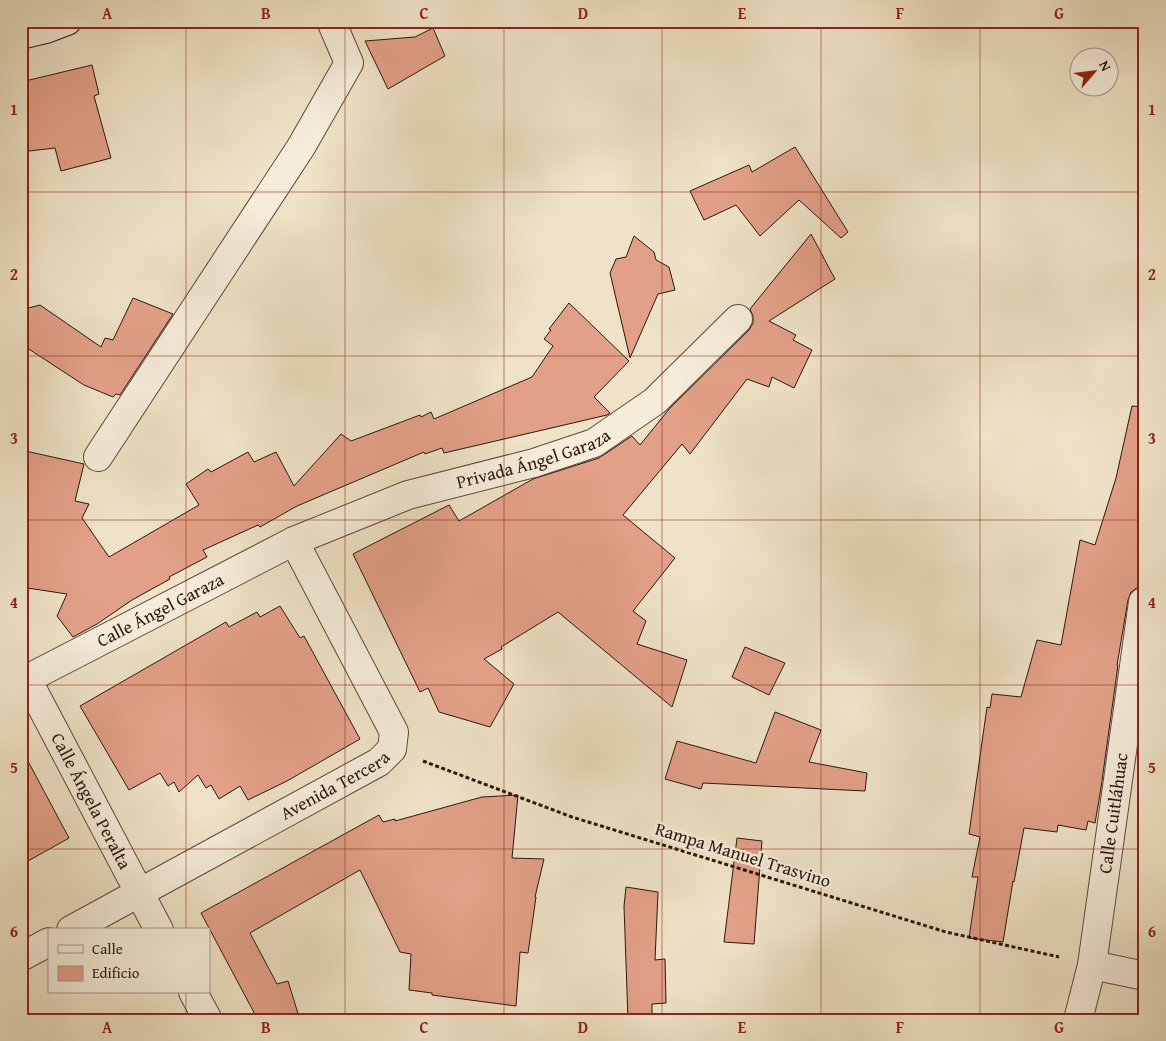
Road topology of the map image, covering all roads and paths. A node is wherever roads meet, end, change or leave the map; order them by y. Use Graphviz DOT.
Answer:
graph roads {
  1 [pos="67,21"];
  2 [pos="331,21"];
  3 [pos="21,35"];
  4 [pos="738,319"];
  5 [pos="98,457"];
  6 [pos="294,541"];
  7 [pos="1143,602"];
  8 [pos="24,677"];
  9 [pos="392,749"];
  10 [pos="139,892"];
  11 [pos="75,928"];
  12 [pos="158,928"];
  13 [pos="48,943"];
  14 [pos="21,957"];
  15 [pos="1092,964"];
  16 [pos="1145,976"];
  17 [pos="194,994"];
  18 [pos="208,1020"];
  19 [pos="1078,1020"];
  1 -- 3 [label="street"];
  2 -- 5 [label="street"];
  4 -- 6 [label="street, Privada Ángel Garaza"];
  6 -- 8 [label="street, Calle Ángel Garaza"];
  6 -- 9 [label="street, Avenida Tercera"];
  7 -- 15 [label="street, Calle Cuitláhuac"];
  8 -- 10 [label="street, Calle Ángela Peralta"];
  9 -- 10 [label="street, Avenida Tercera"];
  9 -- 15 [label="path, Rampa Manuel Trasvino"];
  10 -- 11 [label="street, Avenida Tercera"];
  10 -- 12 [label="street, Calle Ángela Peralta"];
  13 -- 14 [label="street"];
  15 -- 16 [label="street"];
  15 -- 19 [label="street, Calle Cuitláhuac"];
  17 -- 18 [label="street"];
}
